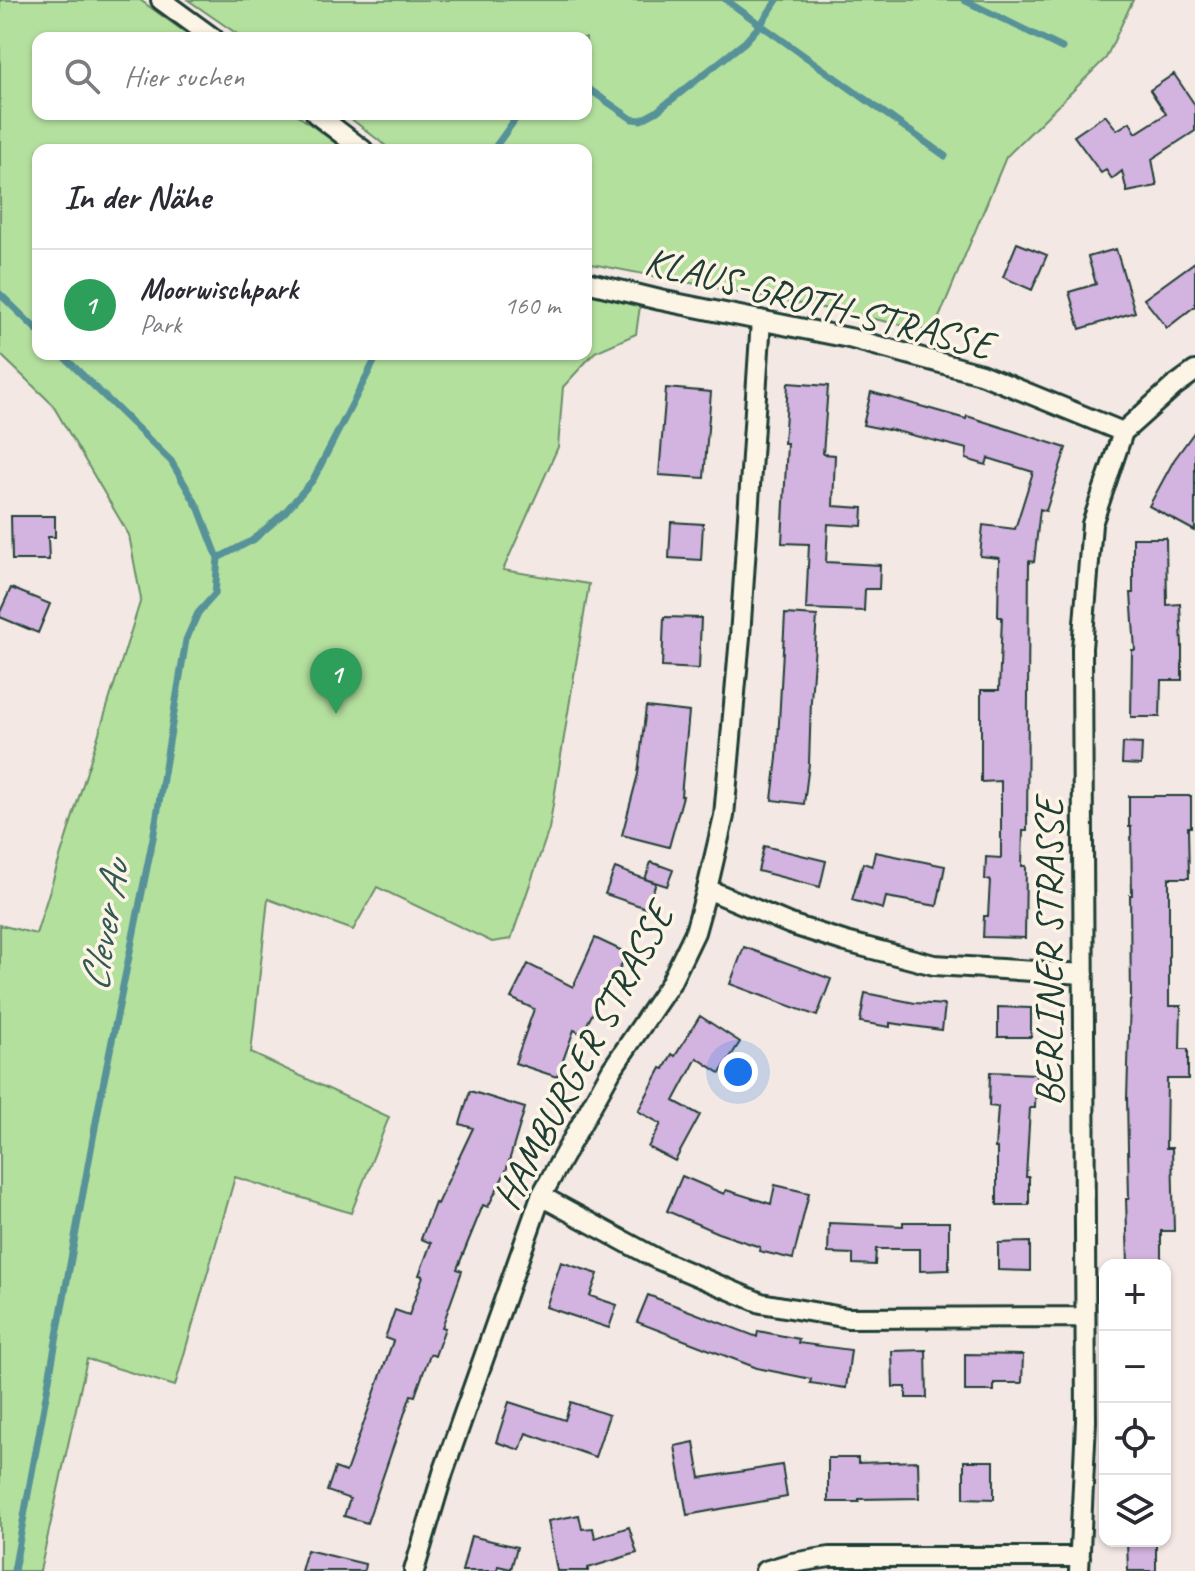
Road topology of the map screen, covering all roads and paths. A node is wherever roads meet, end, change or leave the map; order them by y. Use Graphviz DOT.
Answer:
graph roads {
  1 [pos="161,0"];
  2 [pos="205,32"];
  3 [pos="324,120"];
  4 [pos="355,144"];
  5 [pos="592,283"];
  6 [pos="761,320"];
  7 [pos="1195,371"];
  8 [pos="1123,432"];
  9 [pos="707,889"];
  10 [pos="1084,974"];
  11 [pos="541,1196"];
  12 [pos="1084,1317"];
  13 [pos="1079,1564"];
  14 [pos="414,1571"];
  15 [pos="765,1571"];
  1 -- 2 [label="street"];
  3 -- 4 [label="street"];
  5 -- 6 [label="street, KLAUS-GROTH-STRASSE"];
  6 -- 8 [label="street, KLAUS-GROTH-STRASSE"];
  6 -- 9 [label="street, HAMBURGER STRASSE"];
  7 -- 8 [label="street, BERLINER STRASSE"];
  8 -- 10 [label="street, BERLINER STRASSE"];
  9 -- 10 [label="street"];
  9 -- 11 [label="street, HAMBURGER STRASSE"];
  10 -- 12 [label="street, BERLINER STRASSE"];
  11 -- 12 [label="street"];
  11 -- 14 [label="street, HAMBURGER STRASSE"];
  12 -- 13 [label="street, BERLINER STRASSE"];
  13 -- 15 [label="street"];
}
